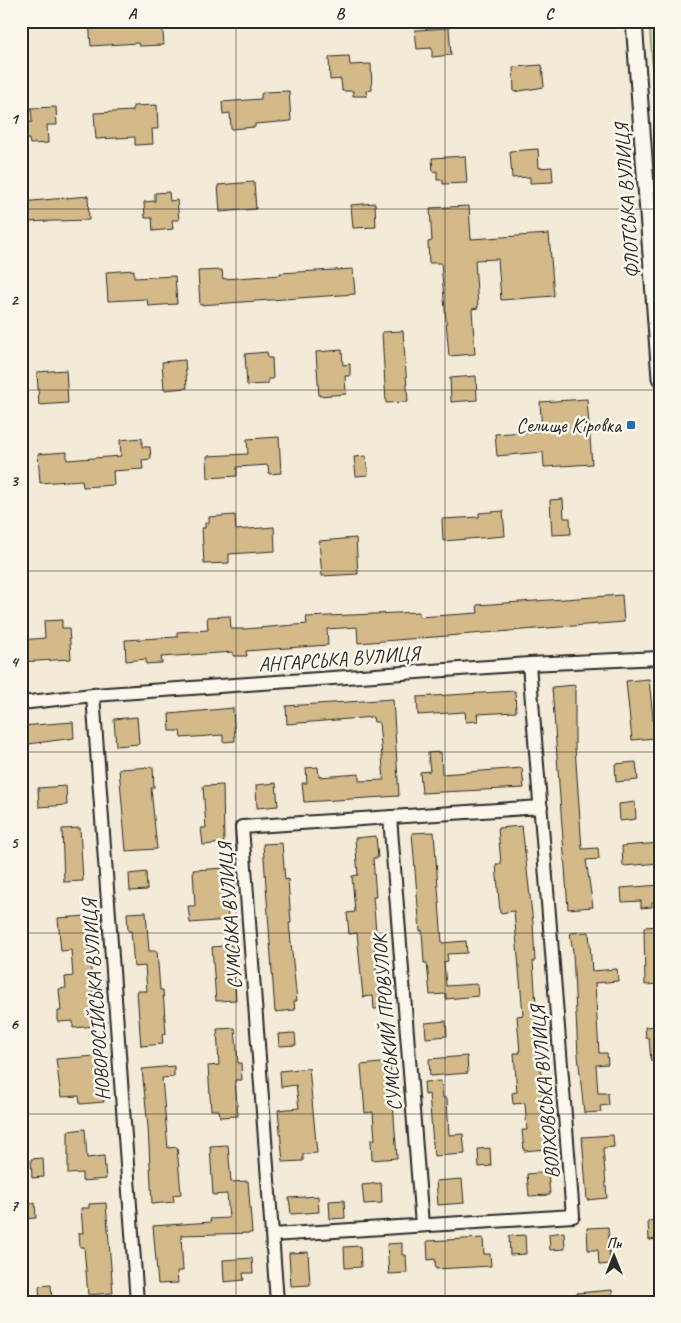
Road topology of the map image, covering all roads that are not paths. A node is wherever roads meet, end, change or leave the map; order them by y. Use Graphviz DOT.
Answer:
graph roads {
  1 [pos="634,21"];
  2 [pos="660,378"];
  3 [pos="660,658"];
  4 [pos="530,664"];
  5 [pos="93,695"];
  6 [pos="21,703"];
  7 [pos="541,807"];
  8 [pos="390,817"];
  9 [pos="422,1226"];
  10 [pos="272,1235"];
  11 [pos="137,1302"];
  12 [pos="277,1302"];
  1 -- 2 [label="street, ФЛОТСЬКА ВУЛИЦЯ"];
  3 -- 4 [label="street, АНГАРСЬКА ВУЛИЦЯ"];
  4 -- 5 [label="street, АНГАРСЬКА ВУЛИЦЯ"];
  4 -- 7 [label="street, ВОЛХОВСЬКА ВУЛИЦЯ"];
  5 -- 6 [label="street, АНГАРСЬКА ВУЛИЦЯ"];
  5 -- 11 [label="street, НОВОРОСІЙСЬКА ВУЛИЦЯ"];
  7 -- 8 [label="street, СУМСЬКА ВУЛИЦЯ"];
  7 -- 9 [label="street, ВОЛХОВСЬКА ВУЛИЦЯ"];
  8 -- 9 [label="street, СУМСЬКИЙ ПРОВУЛОК"];
  8 -- 10 [label="street, СУМСЬКА ВУЛИЦЯ"];
  9 -- 10 [label="street, ВОЛХОВСЬКА ВУЛИЦЯ"];
  10 -- 12 [label="street, СУМСЬКА ВУЛИЦЯ"];
}
